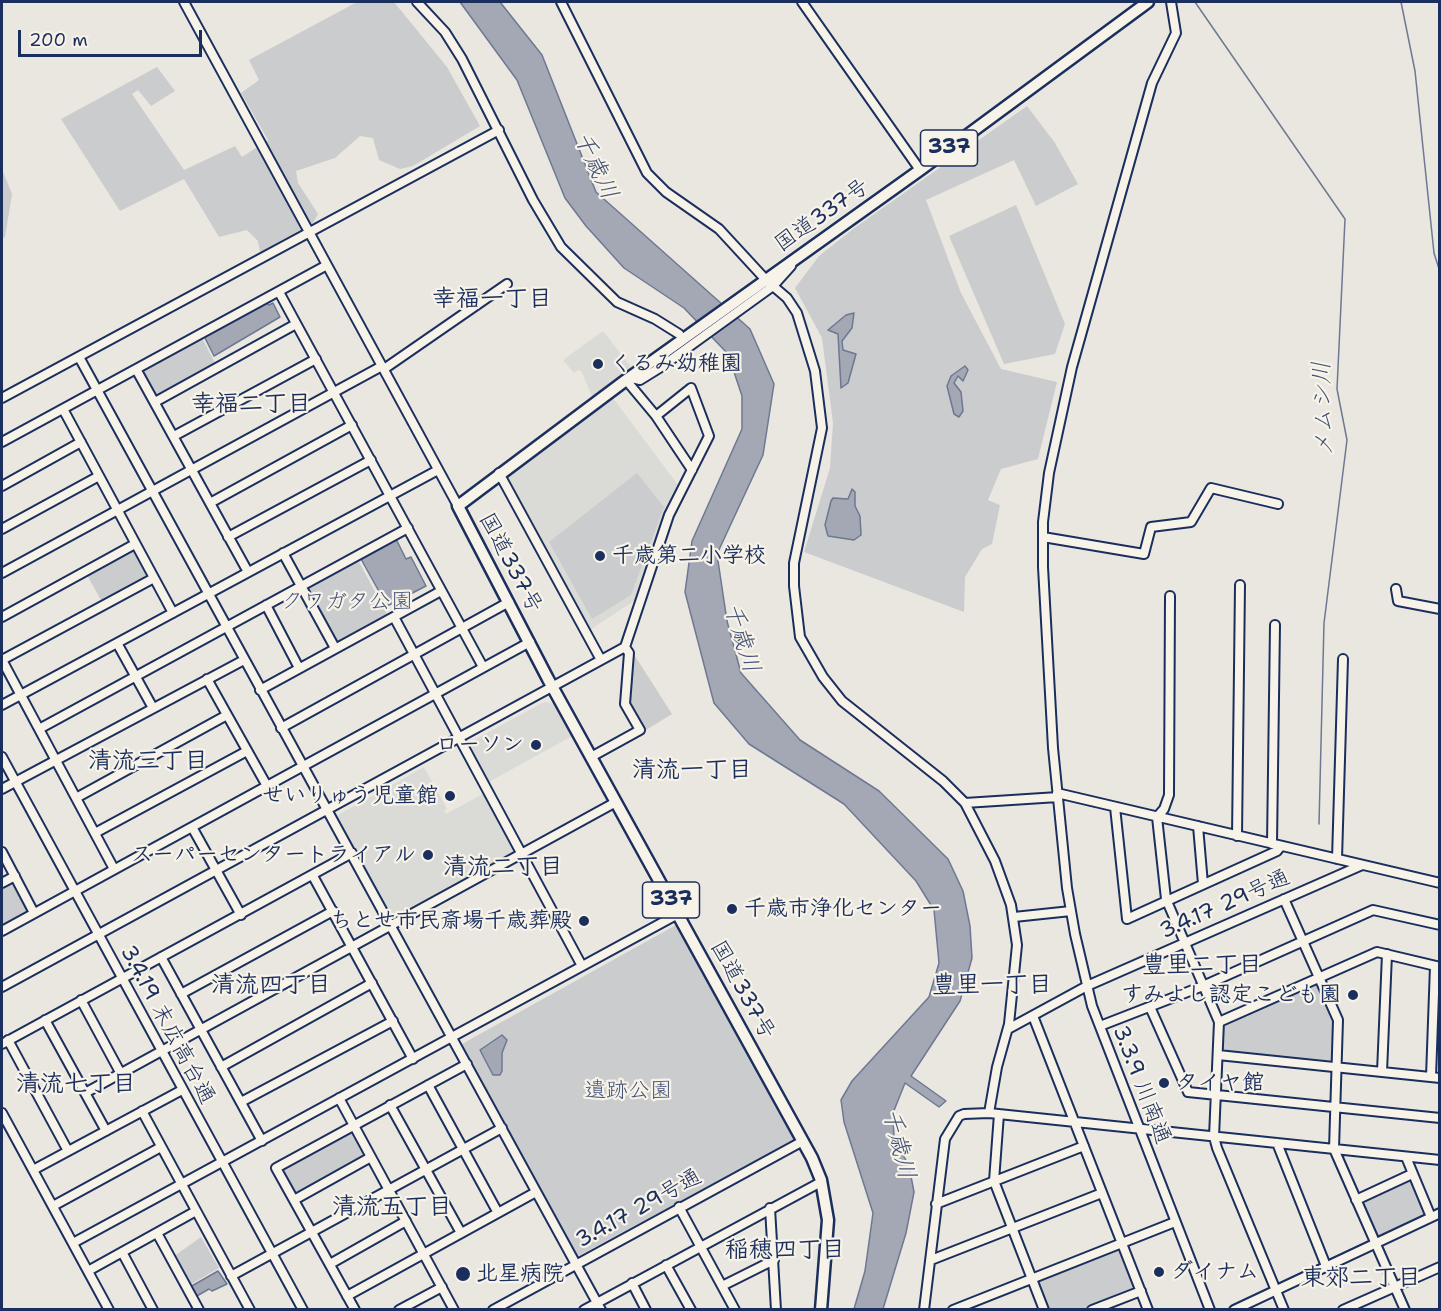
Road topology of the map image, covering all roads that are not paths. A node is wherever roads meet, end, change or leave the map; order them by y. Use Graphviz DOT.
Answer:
graph roads {
  1 [pos="184,2"];
  2 [pos="417,2"];
  3 [pos="561,2"];
  4 [pos="802,2"];
  5 [pos="1148,2"];
  6 [pos="1171,2"];
  7 [pos="499,130"];
  8 [pos="920,170"];
  9 [pos="309,234"];
  10 [pos="327,265"];
  11 [pos="770,283"];
  12 [pos="507,284"];
  13 [pos="279,292"];
  14 [pos="296,324"];
  15 [pos="679,334"];
  16 [pos="79,357"];
  17 [pos="316,360"];
  18 [pos="383,367"];
  19 [pos="136,369"];
  20 [pos="629,379"];
  21 [pos="97,390"];
  22 [pos="334,393"];
  23 [pos="2,398"];
  24 [pos="155,402"];
  25 [pos="63,409"];
  26 [pos="656,416"];
  27 [pos="352,425"];
  28 [pos="174,436"];
  29 [pos="2,442"];
  30 [pos="81,442"];
  31 [pos="371,460"];
  32 [pos="192,470"];
  33 [pos="438,470"];
  34 [pos="692,470"];
  35 [pos="499,473"];
  36 [pos="99,476"];
  37 [pos="2,486"];
  38 [pos="153,492"];
  39 [pos="390,495"];
  40 [pos="210,503"];
  41 [pos="1278,504"];
  42 [pos="458,506"];
  43 [pos="117,511"];
  44 [pos="408,528"];
  45 [pos="2,529"];
  46 [pos="228,537"];
  47 [pos="1043,537"];
  48 [pos="135,544"];
  49 [pos="283,553"];
  50 [pos="248,572"];
  51 [pos="2,573"];
  52 [pos="154,578"];
  53 [pos="1240,585"];
  54 [pos="301,586"];
  55 [pos="1396,590"];
  56 [pos="441,591"];
  57 [pos="209,594"];
  58 [pos="1170,596"];
  59 [pos="509,602"];
  60 [pos="266,605"];
  61 [pos="1440,609"];
  62 [pos="173,613"];
  63 [pos="2,617"];
  64 [pos="394,617"];
  65 [pos="1275,625"];
  66 [pos="226,627"];
  67 [pos="461,628"];
  68 [pos="530,642"];
  69 [pos="117,643"];
  70 [pos="626,647"];
  71 [pos="335,648"];
  72 [pos="415,654"];
  73 [pos="1343,659"];
  74 [pos="2,660"];
  75 [pos="244,660"];
  76 [pos="601,660"];
  77 [pos="483,667"];
  78 [pos="299,668"];
  79 [pos="136,676"];
  80 [pos="207,679"];
  81 [pos="552,688"];
  82 [pos="260,690"];
  83 [pos="436,693"];
  84 [pos="21,695"];
  85 [pos="2,705"];
  86 [pos="153,708"];
  87 [pos="227,715"];
  88 [pos="281,728"];
  89 [pos="39,729"];
  90 [pos="459,739"];
  91 [pos="247,751"];
  92 [pos="591,757"];
  93 [pos="2,758"];
  94 [pos="56,760"];
  95 [pos="302,765"];
  96 [pos="15,782"];
  97 [pos="267,786"];
  98 [pos="2,789"];
  99 [pos="1058,795"];
  100 [pos="76,798"];
  101 [pos="616,802"];
  102 [pos="965,803"];
  103 [pos="1115,807"];
  104 [pos="327,808"];
  105 [pos="1157,817"];
  106 [pos="1198,826"];
  107 [pos="192,827"];
  108 [pos="95,833"];
  109 [pos="1237,836"];
  110 [pos="1272,844"];
  111 [pos="1281,846"];
  112 [pos="2,852"];
  113 [pos="352,854"];
  114 [pos="521,855"];
  115 [pos="1337,859"];
  116 [pos="1362,865"];
  117 [pos="114,869"];
  118 [pos="215,870"];
  119 [pos="15,876"];
  120 [pos="313,876"];
  121 [pos="2,883"];
  122 [pos="1440,883"];
  123 [pos="1203,884"];
  124 [pos="74,891"];
  125 [pos="1284,899"];
  126 [pos="1166,901"];
  127 [pos="333,911"];
  128 [pos="1071,911"];
  129 [pos="34,913"];
  130 [pos="678,914"];
  131 [pos="241,915"];
  132 [pos="1014,917"];
  133 [pos="391,925"];
  134 [pos="1440,925"];
  135 [pos="2,931"];
  136 [pos="98,935"];
  137 [pos="1302,941"];
  138 [pos="1184,944"];
  139 [pos="353,946"];
  140 [pos="1387,954"];
  141 [pos="161,957"];
  142 [pos="582,966"];
  143 [pos="1437,966"];
  144 [pos="1319,977"];
  145 [pos="121,979"];
  146 [pos="372,983"];
  147 [pos="1087,986"];
  148 [pos="1203,986"];
  149 [pos="2,987"];
  150 [pos="181,994"];
  151 [pos="81,1000"];
  152 [pos="1150,1007"];
  153 [pos="1033,1016"];
  154 [pos="45,1020"];
  155 [pos="393,1021"];
  156 [pos="1219,1022"];
  157 [pos="1100,1026"];
  158 [pos="1008,1029"];
  159 [pos="201,1030"];
  160 [pos="452,1037"];
  161 [pos="5,1042"];
  162 [pos="162,1052"];
  163 [pos="1218,1054"];
  164 [pos="413,1059"];
  165 [pos="467,1064"];
  166 [pos="221,1067"];
  167 [pos="1337,1067"];
  168 [pos="1383,1072"];
  169 [pos="121,1074"];
  170 [pos="1435,1077"];
  171 [pos="428,1085"];
  172 [pos="182,1090"];
  173 [pos="85,1093"];
  174 [pos="1216,1095"];
  175 [pos="339,1098"];
  176 [pos="241,1102"];
  177 [pos="390,1105"];
  178 [pos="1335,1107"];
  179 [pos="142,1111"];
  180 [pos="2,1113"];
  181 [pos="989,1113"];
  182 [pos="999,1114"];
  183 [pos="1440,1118"];
  184 [pos="1075,1122"];
  185 [pos="354,1125"];
  186 [pos="502,1128"];
  187 [pos="1138,1128"];
  188 [pos="106,1131"];
  189 [pos="1214,1137"];
  190 [pos="262,1141"];
  191 [pos="802,1141"];
  192 [pos="1278,1143"];
  193 [pos="1084,1146"];
  194 [pos="161,1147"];
  195 [pos="463,1149"];
  196 [pos="1334,1149"];
  197 [pos="68,1151"];
  198 [pos="371,1157"];
  199 [pos="1406,1157"];
  200 [pos="1440,1160"];
  201 [pos="221,1163"];
  202 [pos="426,1169"];
  203 [pos="33,1170"];
  204 [pos="1412,1174"];
  205 [pos="994,1181"];
  206 [pos="821,1182"];
  207 [pos="181,1184"];
  208 [pos="389,1189"];
  209 [pos="536,1192"];
  210 [pos="1102,1193"];
  211 [pos="294,1200"];
  212 [pos="1356,1200"];
  213 [pos="936,1204"];
  214 [pos="53,1206"];
  215 [pos="679,1207"];
  216 [pos="771,1208"];
  217 [pos="196,1211"];
  218 [pos="498,1213"];
  219 [pos="1440,1213"];
  220 [pos="1431,1217"];
  221 [pos="406,1221"];
  222 [pos="1175,1222"];
  223 [pos="1012,1229"];
  224 [pos="312,1232"];
  225 [pos="157,1233"];
  226 [pos="461,1233"];
  227 [pos="73,1243"];
  228 [pos="1122,1243"];
  229 [pos="1374,1243"];
  230 [pos="700,1246"];
  231 [pos="122,1252"];
  232 [pos="423,1253"];
  233 [pos="272,1254"];
  234 [pos="774,1260"];
  235 [pos="931,1260"];
  236 [pos="330,1264"];
  237 [pos="576,1264"];
  238 [pos="666,1265"];
  239 [pos="1326,1266"];
  240 [pos="1440,1267"];
  241 [pos="88,1271"];
  242 [pos="231,1276"];
  243 [pos="1031,1278"];
  244 [pos="632,1283"];
  245 [pos="722,1286"];
  246 [pos="442,1287"];
  247 [pos="1395,1287"];
  248 [pos="1276,1289"];
  249 [pos="1141,1291"];
  250 [pos="347,1296"];
  251 [pos="599,1306"];
  252 [pos="109,1310"];
  253 [pos="153,1310"];
  254 [pos="199,1310"];
  255 [pos="250,1310"];
  256 [pos="303,1310"];
  257 [pos="355,1310"];
  258 [pos="399,1310"];
  259 [pos="454,1310"];
  260 [pos="493,1310"];
  261 [pos="584,1310"];
  262 [pos="646,1310"];
  263 [pos="691,1310"];
  264 [pos="735,1310"];
  265 [pos="776,1310"];
  266 [pos="821,1310"];
  267 [pos="924,1310"];
  268 [pos="953,1310"];
  269 [pos="1044,1310"];
  270 [pos="1092,1310"];
  271 [pos="1148,1310"];
  272 [pos="1210,1310"];
  273 [pos="1234,1310"];
  274 [pos="1284,1310"];
  275 [pos="1342,1310"];
  276 [pos="1405,1310"];
  1 -- 9 [label="street"];
  2 -- 7 [label="street"];
  3 -- 11 [label="street"];
  4 -- 8 [label="street"];
  5 -- 8 [label="highway, 国道337号 / 337"];
  6 -- 47 [label="street, 3.3.9 川南通"];
  7 -- 9 [label="street"];
  7 -- 15 [label="street"];
  8 -- 11 [label="highway, 国道337号 / 337"];
  9 -- 10 [label="street"];
  9 -- 16 [label="street"];
  10 -- 13 [label="street"];
  10 -- 18 [label="street"];
  11 -- 20 [label="highway, 国道337号 / 337"];
  11 -- 102 [label="street"];
  12 -- 18 [label="street"];
  13 -- 14 [label="street"];
  13 -- 19 [label="street"];
  14 -- 17 [label="street"];
  14 -- 24 [label="street"];
  16 -- 21 [label="street"];
  16 -- 23 [label="street"];
  17 -- 22 [label="street"];
  17 -- 28 [label="street"];
  18 -- 22 [label="street"];
  18 -- 33 [label="street"];
  19 -- 21 [label="street"];
  19 -- 24 [label="street"];
  20 -- 26 [label="street"];
  20 -- 35 [label="highway, 国道337号 / 337"];
  21 -- 25 [label="street"];
  21 -- 38 [label="street"];
  22 -- 27 [label="street"];
  22 -- 32 [label="street"];
  24 -- 28 [label="street"];
  25 -- 29 [label="street"];
  25 -- 30 [label="street"];
  26 -- 34 [label="street"];
  26 -- 34 [label="street"];
  27 -- 31 [label="street"];
  27 -- 40 [label="street"];
  28 -- 32 [label="street"];
  30 -- 36 [label="street"];
  30 -- 37 [label="street"];
  31 -- 39 [label="street"];
  31 -- 46 [label="street"];
  32 -- 38 [label="street"];
  32 -- 40 [label="street"];
  33 -- 39 [label="street"];
  33 -- 42 [label="street"];
  34 -- 70 [label="street"];
  35 -- 42 [label="highway, 国道337号 / 337"];
  35 -- 76 [label="street"];
  36 -- 43 [label="street"];
  36 -- 45 [label="street"];
  38 -- 43 [label="street"];
  38 -- 57 [label="street"];
  39 -- 44 [label="street"];
  39 -- 49 [label="street"];
  40 -- 46 [label="street"];
  41 -- 47 [label="street"];
  42 -- 59 [label="highway, 国道337号 / 337"];
  43 -- 48 [label="street"];
  43 -- 51 [label="street"];
  44 -- 54 [label="street"];
  44 -- 56 [label="street"];
  46 -- 50 [label="street"];
  47 -- 99 [label="street, 3.3.9 川南通"];
  48 -- 52 [label="street"];
  48 -- 63 [label="street"];
  49 -- 50 [label="street"];
  49 -- 54 [label="street"];
  50 -- 57 [label="street"];
  52 -- 62 [label="street"];
  52 -- 74 [label="street"];
  53 -- 109 [label="street"];
  54 -- 60 [label="street"];
  54 -- 71 [label="street"];
  55 -- 61 [label="street"];
  56 -- 64 [label="street"];
  56 -- 67 [label="street"];
  57 -- 62 [label="street"];
  57 -- 66 [label="street"];
  58 -- 105 [label="street"];
  59 -- 67 [label="street"];
  59 -- 68 [label="highway, 国道337号 / 337"];
  60 -- 66 [label="street"];
  60 -- 78 [label="street"];
  62 -- 69 [label="street"];
  64 -- 71 [label="street"];
  64 -- 72 [label="street"];
  65 -- 110 [label="street"];
  66 -- 75 [label="street"];
  66 -- 79 [label="street"];
  67 -- 72 [label="street"];
  67 -- 77 [label="street"];
  68 -- 77 [label="street"];
  68 -- 81 [label="highway, 国道337号 / 337"];
  69 -- 79 [label="street"];
  69 -- 84 [label="street"];
  70 -- 76 [label="street"];
  70 -- 92 [label="street"];
  71 -- 78 [label="street"];
  72 -- 83 [label="street"];
  72 -- 88 [label="street"];
  73 -- 115 [label="street"];
  74 -- 84 [label="street"];
  75 -- 80 [label="street"];
  75 -- 82 [label="street"];
  76 -- 81 [label="street"];
  77 -- 83 [label="street"];
  78 -- 82 [label="street"];
  79 -- 86 [label="street"];
  79 -- 89 [label="street"];
  80 -- 86 [label="street"];
  80 -- 87 [label="street"];
  81 -- 90 [label="street"];
  81 -- 92 [label="highway, 国道337号 / 337"];
  82 -- 88 [label="street"];
  83 -- 90 [label="street"];
  83 -- 95 [label="street"];
  84 -- 85 [label="street"];
  84 -- 89 [label="street"];
  86 -- 94 [label="street"];
  87 -- 91 [label="street"];
  87 -- 100 [label="street"];
  88 -- 95 [label="street"];
  89 -- 94 [label="street"];
  90 -- 104 [label="street"];
  90 -- 114 [label="street"];
  91 -- 97 [label="street"];
  91 -- 108 [label="street"];
  92 -- 101 [label="highway, 国道337号 / 337"];
  93 -- 96 [label="street, 3.4.19 末広高台通"];
  94 -- 96 [label="street"];
  94 -- 100 [label="street"];
  95 -- 97 [label="street"];
  95 -- 104 [label="street"];
  96 -- 98 [label="street"];
  96 -- 124 [label="street, 3.4.19 末広高台通"];
  97 -- 107 [label="street"];
  99 -- 102 [label="street"];
  99 -- 103 [label="street"];
  99 -- 128 [label="street, 3.3.9 川南通"];
  100 -- 108 [label="street"];
  101 -- 114 [label="street"];
  101 -- 130 [label="highway, 国道337号 / 337"];
  102 -- 132 [label="street"];
  103 -- 105 [label="street"];
  103 -- 126 [label="street"];
  104 -- 113 [label="street"];
  104 -- 118 [label="street"];
  105 -- 106 [label="street"];
  105 -- 126 [label="street"];
  106 -- 109 [label="street"];
  106 -- 123 [label="street"];
  107 -- 117 [label="street"];
  107 -- 118 [label="street"];
  108 -- 117 [label="street"];
  109 -- 110 [label="street"];
  110 -- 111 [label="street"];
  111 -- 115 [label="street"];
  111 -- 123 [label="street"];
  112 -- 119 [label="street"];
  113 -- 120 [label="street"];
  113 -- 133 [label="street"];
  114 -- 133 [label="street"];
  114 -- 142 [label="street"];
  115 -- 116 [label="street"];
  116 -- 122 [label="street"];
  116 -- 125 [label="street, 3.4.17 29号通"];
  117 -- 124 [label="street"];
  118 -- 131 [label="street"];
  118 -- 136 [label="street"];
  119 -- 121 [label="street"];
  119 -- 129 [label="street"];
  120 -- 127 [label="street"];
  120 -- 131 [label="street"];
  123 -- 126 [label="street"];
  124 -- 129 [label="street"];
  124 -- 136 [label="street, 3.4.19 末広高台通"];
  125 -- 137 [label="street"];
  125 -- 138 [label="street, 3.4.17 29号通"];
  126 -- 138 [label="street"];
  127 -- 139 [label="street"];
  127 -- 150 [label="street"];
  128 -- 132 [label="street"];
  128 -- 147 [label="street, 3.3.9 川南通"];
  129 -- 135 [label="street"];
  130 -- 142 [label="street"];
  130 -- 191 [label="highway, 国道337号 / 337"];
  131 -- 141 [label="street"];
  132 -- 158 [label="street"];
  133 -- 139 [label="street"];
  133 -- 160 [label="street"];
  134 -- 137 [label="street"];
  136 -- 145 [label="street, 3.4.19 末広高台通"];
  136 -- 149 [label="street"];
  137 -- 144 [label="street"];
  137 -- 148 [label="street"];
  138 -- 147 [label="street, 3.4.17 29号通"];
  138 -- 148 [label="street"];
  139 -- 146 [label="street"];
  139 -- 159 [label="street"];
  140 -- 143 [label="street"];
  140 -- 144 [label="street"];
  140 -- 168 [label="street"];
  141 -- 145 [label="street"];
  141 -- 150 [label="street"];
  142 -- 160 [label="street"];
  143 -- 170 [label="street"];
  144 -- 156 [label="street"];
  144 -- 167 [label="street"];
  145 -- 151 [label="street"];
  145 -- 162 [label="street, 3.4.19 末広高台通"];
  146 -- 155 [label="street"];
  146 -- 166 [label="street"];
  147 -- 153 [label="street, 3.4.17 29号通"];
  147 -- 157 [label="street, 3.3.9 川南通"];
  148 -- 152 [label="street"];
  148 -- 156 [label="street"];
  150 -- 159 [label="street"];
  151 -- 154 [label="street"];
  151 -- 169 [label="street"];
  152 -- 157 [label="street"];
  152 -- 174 [label="street"];
  153 -- 158 [label="street, 3.4.17 29号通"];
  153 -- 184 [label="street"];
  154 -- 161 [label="street"];
  154 -- 173 [label="street"];
  155 -- 164 [label="street"];
  155 -- 176 [label="street"];
  156 -- 163 [label="street"];
  157 -- 187 [label="street, 3.3.9 川南通"];
  158 -- 181 [label="street"];
  159 -- 162 [label="street"];
  159 -- 166 [label="street"];
  160 -- 164 [label="street"];
  160 -- 165 [label="street"];
  161 -- 197 [label="street"];
  162 -- 169 [label="street"];
  162 -- 172 [label="street, 3.4.19 末広高台通"];
  163 -- 167 [label="street"];
  163 -- 174 [label="street"];
  164 -- 175 [label="street"];
  165 -- 171 [label="street"];
  165 -- 186 [label="street"];
  166 -- 176 [label="street"];
  167 -- 168 [label="street"];
  167 -- 178 [label="street"];
  168 -- 170 [label="street"];
  169 -- 173 [label="street"];
  171 -- 177 [label="street"];
  171 -- 195 [label="street"];
  172 -- 179 [label="street"];
  172 -- 201 [label="street, 3.4.19 末広高台通"];
  173 -- 188 [label="street"];
  174 -- 178 [label="street"];
  174 -- 189 [label="street"];
  175 -- 185 [label="street"];
  175 -- 190 [label="street"];
  176 -- 190 [label="street"];
  177 -- 185 [label="street"];
  177 -- 202 [label="street"];
  178 -- 183 [label="street"];
  178 -- 196 [label="street"];
  179 -- 188 [label="street"];
  179 -- 194 [label="street"];
  180 -- 203 [label="street"];
  181 -- 182 [label="street"];
  181 -- 213 [label="street"];
  182 -- 184 [label="street"];
  182 -- 205 [label="street"];
  184 -- 187 [label="street"];
  184 -- 193 [label="street"];
  185 -- 198 [label="street"];
  185 -- 211 [label="street"];
  186 -- 195 [label="street"];
  186 -- 209 [label="street"];
  187 -- 189 [label="street"];
  187 -- 222 [label="street, 3.3.9 川南通"];
  188 -- 197 [label="street"];
  189 -- 192 [label="street"];
  189 -- 248 [label="street"];
  190 -- 201 [label="street"];
  191 -- 206 [label="highway, 国道337号 / 337"];
  191 -- 215 [label="street, 3.4.17 29号通"];
  192 -- 196 [label="street"];
  192 -- 239 [label="street"];
  193 -- 205 [label="street"];
  193 -- 210 [label="street"];
  194 -- 207 [label="street"];
  194 -- 214 [label="street"];
  195 -- 202 [label="street"];
  195 -- 218 [label="street"];
  196 -- 199 [label="street"];
  196 -- 212 [label="street"];
  197 -- 203 [label="street"];
  198 -- 208 [label="street"];
  198 -- 211 [label="street"];
  199 -- 200 [label="street"];
  199 -- 204 [label="street"];
  201 -- 207 [label="street"];
  201 -- 233 [label="street, 3.4.19 末広高台通"];
  202 -- 208 [label="street"];
  202 -- 226 [label="street"];
  203 -- 214 [label="street"];
  204 -- 212 [label="street"];
  204 -- 220 [label="street"];
  205 -- 213 [label="street"];
  205 -- 223 [label="street"];
  206 -- 216 [label="street"];
  206 -- 266 [label="highway, 国道337号 / 337"];
  207 -- 217 [label="street"];
  207 -- 227 [label="street"];
  208 -- 221 [label="street"];
  208 -- 224 [label="street"];
  209 -- 218 [label="street"];
  209 -- 237 [label="street"];
  210 -- 223 [label="street"];
  210 -- 228 [label="street"];
  211 -- 224 [label="street"];
  212 -- 229 [label="street"];
  213 -- 235 [label="street"];
  214 -- 227 [label="street"];
  215 -- 230 [label="street"];
  215 -- 237 [label="street, 3.4.17 29号通"];
  216 -- 230 [label="street"];
  216 -- 234 [label="street"];
  217 -- 225 [label="street"];
  217 -- 242 [label="street"];
  218 -- 226 [label="street"];
  219 -- 220 [label="street"];
  220 -- 229 [label="street"];
  221 -- 232 [label="street"];
  221 -- 236 [label="street"];
  222 -- 228 [label="street"];
  222 -- 272 [label="street, 3.3.9 川南通"];
  223 -- 235 [label="street"];
  223 -- 243 [label="street"];
  224 -- 233 [label="street"];
  224 -- 236 [label="street"];
  225 -- 231 [label="street"];
  225 -- 254 [label="street"];
  226 -- 232 [label="street"];
  227 -- 241 [label="street"];
  228 -- 243 [label="street"];
  228 -- 249 [label="street"];
  229 -- 239 [label="street"];
  229 -- 247 [label="street"];
  230 -- 238 [label="street"];
  230 -- 245 [label="street"];
  231 -- 241 [label="street"];
  231 -- 253 [label="street"];
  232 -- 246 [label="street"];
  232 -- 250 [label="street"];
  233 -- 242 [label="street"];
  233 -- 256 [label="street, 3.4.19 末広高台通"];
  234 -- 245 [label="street"];
  234 -- 265 [label="street"];
  235 -- 267 [label="street"];
  236 -- 250 [label="street"];
  237 -- 251 [label="street"];
  237 -- 260 [label="street, 3.4.17 29号通"];
  238 -- 244 [label="street"];
  238 -- 263 [label="street"];
  239 -- 248 [label="street"];
  240 -- 247 [label="street"];
  241 -- 252 [label="street"];
  242 -- 255 [label="street"];
  243 -- 268 [label="street"];
  243 -- 269 [label="street"];
  244 -- 251 [label="street"];
  244 -- 262 [label="street"];
  245 -- 264 [label="street"];
  246 -- 258 [label="street"];
  246 -- 259 [label="street"];
  247 -- 275 [label="street"];
  247 -- 276 [label="street"];
  248 -- 273 [label="street"];
  248 -- 274 [label="street"];
  249 -- 270 [label="street"];
  249 -- 271 [label="street"];
  250 -- 257 [label="street"];
  251 -- 261 [label="street"];
}
